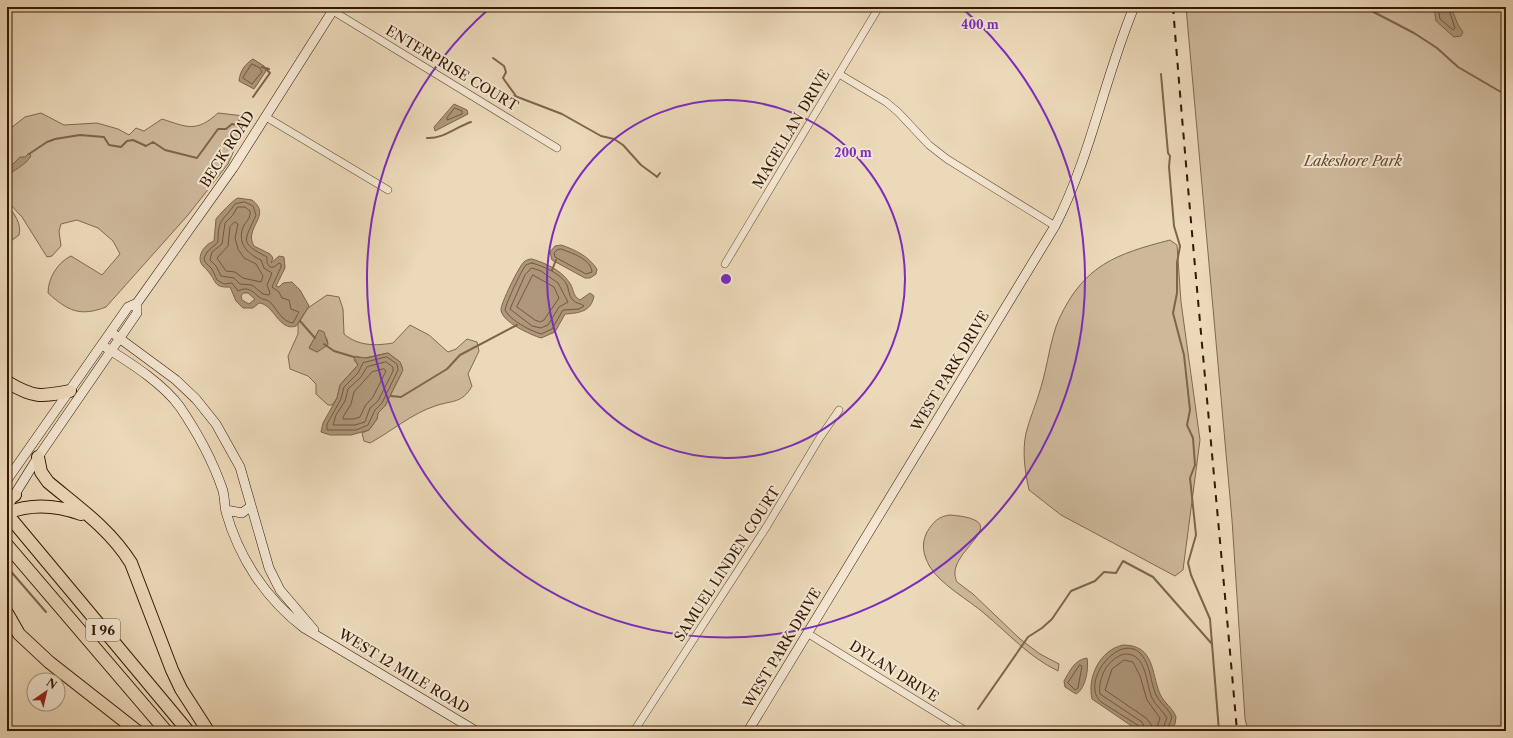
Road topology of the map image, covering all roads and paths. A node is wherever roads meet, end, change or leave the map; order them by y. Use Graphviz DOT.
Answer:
graph roads {
  1 [pos="879,7"];
  2 [pos="1134,7"];
  3 [pos="334,9"];
  4 [pos="839,74"];
  5 [pos="266,117"];
  6 [pos="557,148"];
  7 [pos="388,190"];
  8 [pos="1055,226"];
  9 [pos="725,264"];
  10 [pos="137,303"];
  11 [pos="110,332"];
  12 [pos="120,339"];
  13 [pos="102,345"];
  14 [pos="112,351"];
  15 [pos="7,382"];
  16 [pos="70,391"];
  17 [pos="839,410"];
  18 [pos="38,457"];
  19 [pos="7,480"];
  20 [pos="11,498"];
  21 [pos="7,507"];
  22 [pos="250,507"];
  23 [pos="226,510"];
  24 [pos="7,514"];
  25 [pos="104,528"];
  26 [pos="7,545"];
  27 [pos="269,568"];
  28 [pos="253,574"];
  29 [pos="7,613"];
  30 [pos="7,629"];
  31 [pos="807,633"];
  32 [pos="19,634"];
  33 [pos="317,634"];
  34 [pos="136,731"];
  35 [pos="166,731"];
  36 [pos="188,731"];
  37 [pos="208,731"];
  38 [pos="476,731"];
  39 [pos="634,731"];
  40 [pos="748,731"];
  41 [pos="966,731"];
  1 -- 4 [label="street, MAGELLAN DRIVE"];
  2 -- 8 [label="main road, WEST PARK DRIVE"];
  3 -- 5 [label="main road, BECK ROAD"];
  3 -- 6 [label="street, ENTERPRISE COURT"];
  4 -- 8 [label="street"];
  4 -- 9 [label="street, MAGELLAN DRIVE"];
  5 -- 7 [label="street"];
  5 -- 10 [label="main road, BECK ROAD"];
  8 -- 31 [label="main road, WEST PARK DRIVE"];
  10 -- 11 [label="main road, BECK ROAD"];
  10 -- 12 [label="main road, BECK ROAD"];
  11 -- 12 [label="main road, WEST 12 MILE ROAD"];
  11 -- 13 [label="main road, BECK ROAD"];
  12 -- 14 [label="main road, BECK ROAD"];
  12 -- 22 [label="main road, WEST 12 MILE ROAD"];
  13 -- 14 [label="main road, WEST 12 MILE ROAD"];
  13 -- 16 [label="main road, BECK ROAD"];
  14 -- 18 [label="main road, BECK ROAD"];
  14 -- 23 [label="main road, WEST 12 MILE ROAD"];
  15 -- 16 [label="highway"];
  16 -- 19 [label="main road, BECK ROAD"];
  17 -- 39 [label="street, SAMUEL LINDEN COURT"];
  18 -- 20 [label="main road, BECK ROAD"];
  18 -- 25 [label="highway"];
  20 -- 21 [label="main road, BECK ROAD"];
  22 -- 23 [label="main road"];
  22 -- 27 [label="main road, WEST 12 MILE ROAD"];
  23 -- 28 [label="main road, WEST 12 MILE ROAD"];
  24 -- 25 [label="highway"];
  24 -- 36 [label="highway, I 96"];
  25 -- 37 [label="highway"];
  26 -- 35 [label="highway, I 96"];
  27 -- 28 [label="main road"];
  27 -- 33 [label="main road, WEST 12 MILE ROAD"];
  28 -- 33 [label="main road, WEST 12 MILE ROAD"];
  29 -- 32 [label="highway"];
  30 -- 32 [label="highway"];
  31 -- 40 [label="main road, WEST PARK DRIVE"];
  31 -- 41 [label="street, DYLAN DRIVE"];
  32 -- 34 [label="highway"];
  33 -- 38 [label="main road, WEST 12 MILE ROAD"];
}
